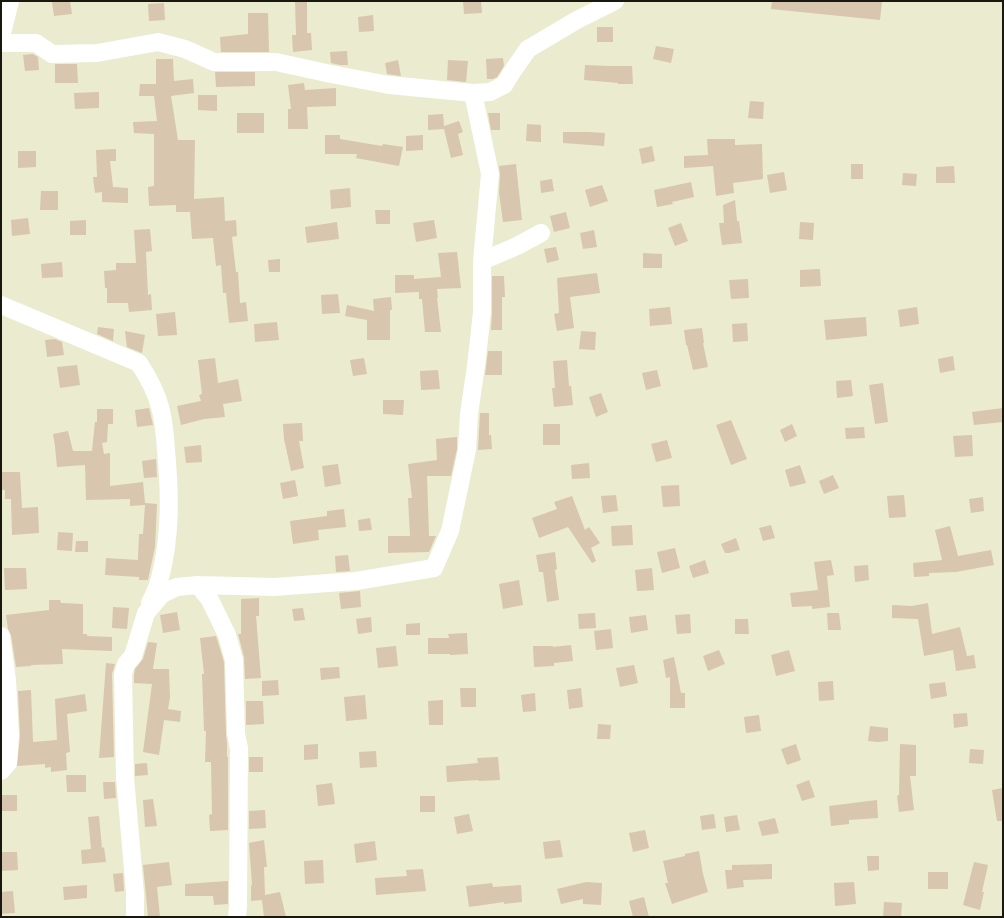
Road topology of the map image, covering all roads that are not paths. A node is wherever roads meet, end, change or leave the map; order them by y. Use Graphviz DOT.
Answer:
graph roads {
  1 [pos="10,1"];
  2 [pos="615,1"];
  3 [pos="1,37"];
  4 [pos="1,43"];
  5 [pos="472,94"];
  6 [pos="541,232"];
  7 [pos="482,261"];
  8 [pos="1,305"];
  9 [pos="198,585"];
  10 [pos="146,614"];
  11 [pos="1,636"];
  12 [pos="1,771"];
  13 [pos="236,913"];
  14 [pos="135,917"];
  1 -- 3 [label="street"];
  2 -- 5 [label="street"];
  4 -- 5 [label="street"];
  5 -- 7 [label="street"];
  6 -- 7 [label="street"];
  7 -- 9 [label="street"];
  8 -- 10 [label="street"];
  9 -- 10 [label="street"];
  9 -- 13 [label="street"];
  10 -- 14 [label="street"];
  11 -- 12 [label="street"];
}
